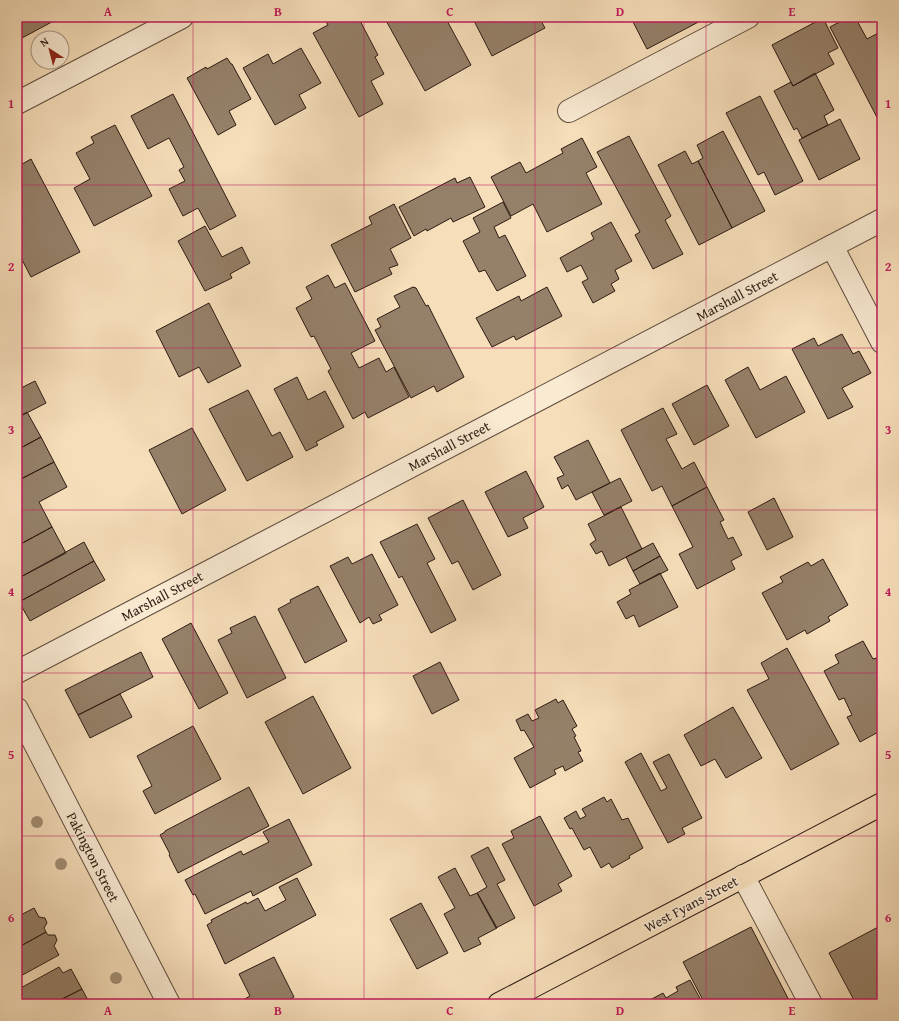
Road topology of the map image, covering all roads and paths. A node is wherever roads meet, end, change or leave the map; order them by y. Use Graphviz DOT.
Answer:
graph roads {
  1 [pos="182,17"];
  2 [pos="748,17"];
  3 [pos="17,103"];
  4 [pos="569,111"];
  5 [pos="882,220"];
  6 [pos="832,246"];
  7 [pos="882,342"];
  8 [pos="17,672"];
  9 [pos="17,709"];
  10 [pos="882,804"];
  11 [pos="743,876"];
  12 [pos="169,1004"];
  13 [pos="499,1004"];
  14 [pos="811,1004"];
  1 -- 3 [label="street"];
  2 -- 4 [label="street"];
  5 -- 6 [label="street, Marshall Street"];
  6 -- 7 [label="street"];
  6 -- 8 [label="street, Marshall Street"];
  9 -- 12 [label="street, Pakington Street"];
  10 -- 11 [label="main road, West Fyans Street"];
  11 -- 13 [label="main road, West Fyans Street"];
  11 -- 14 [label="street"];
}
